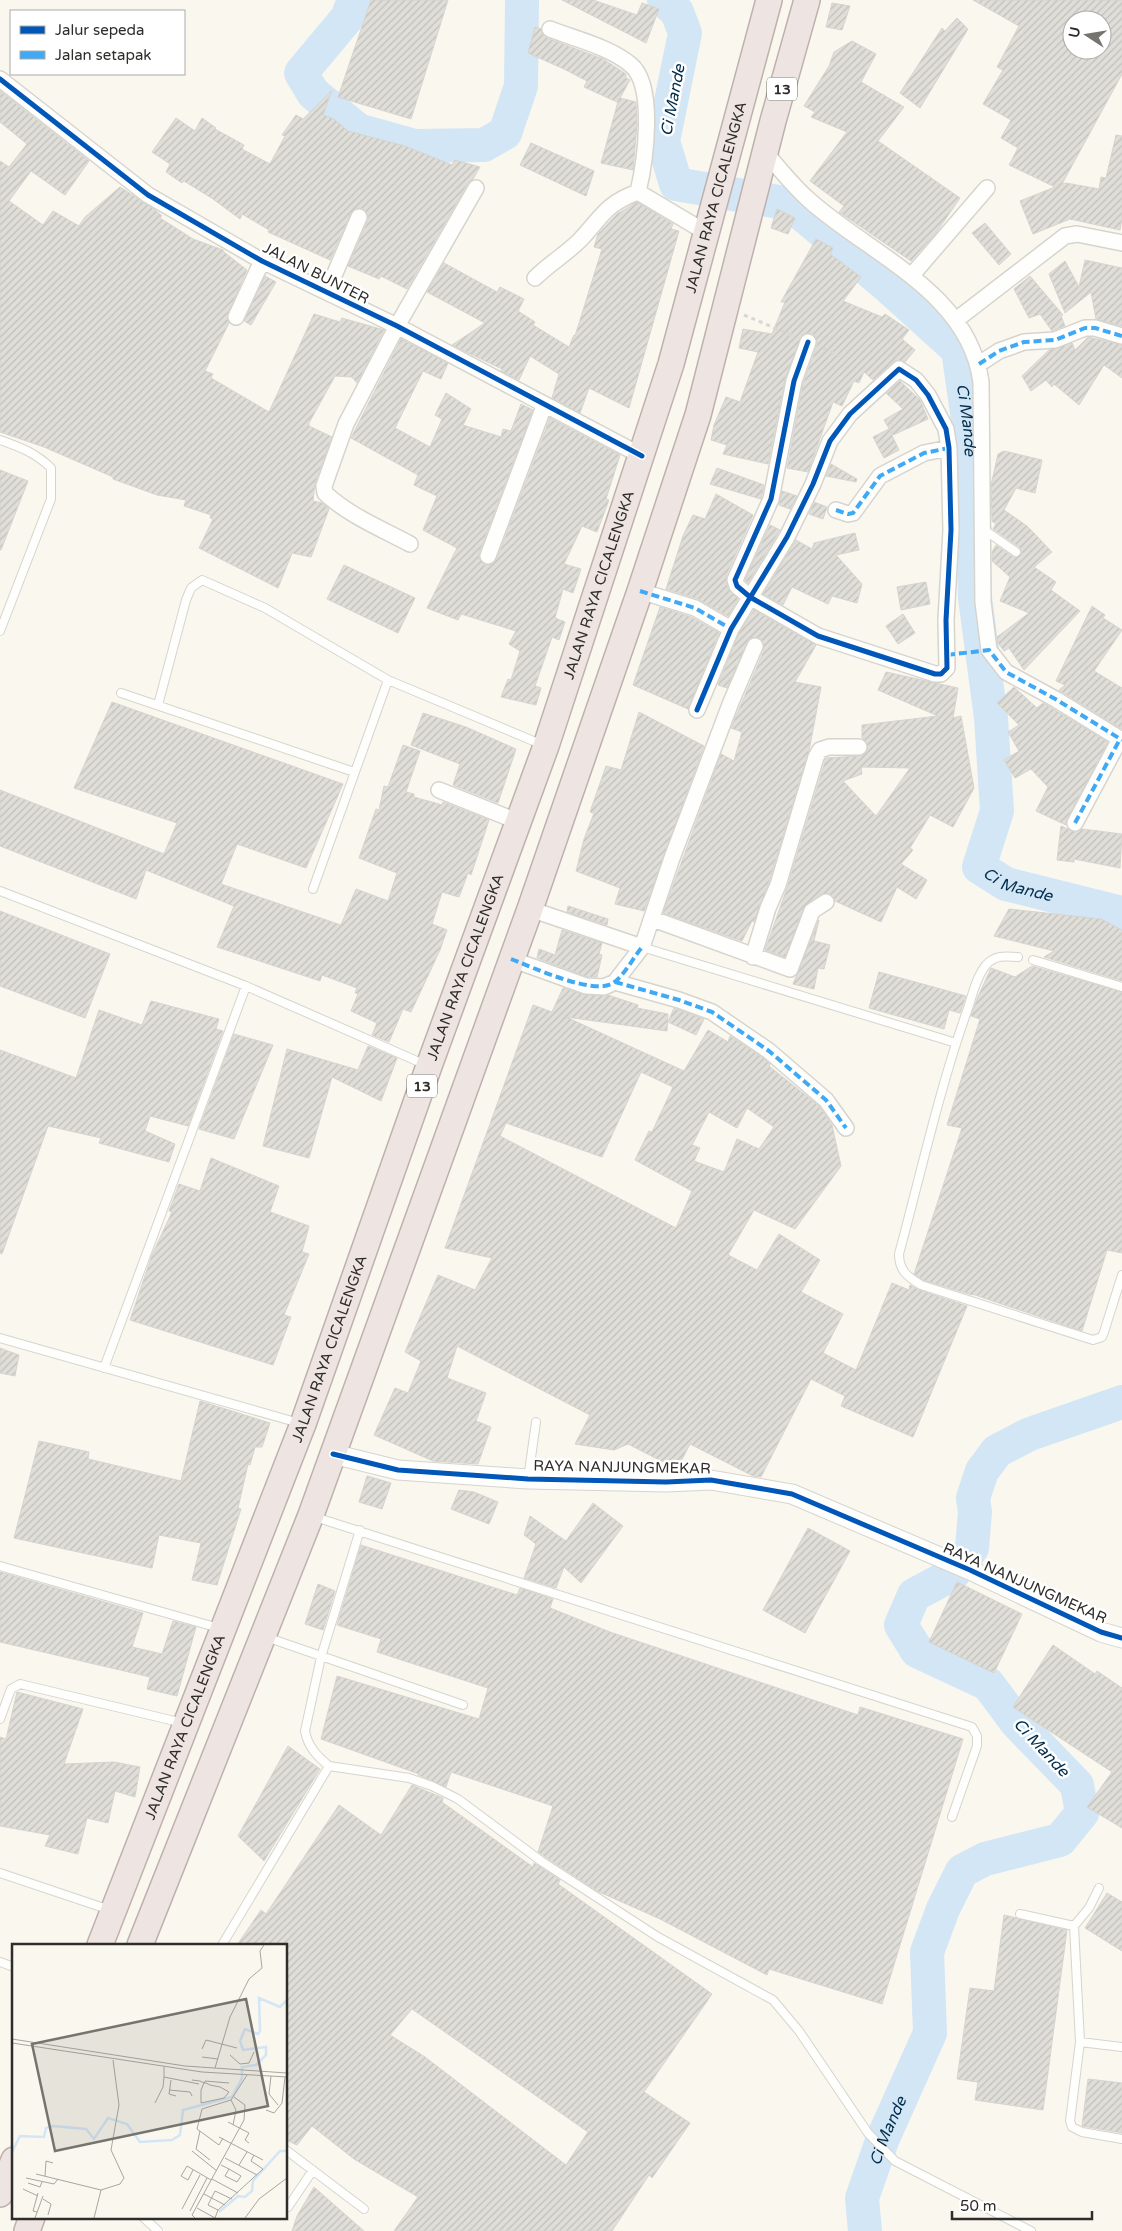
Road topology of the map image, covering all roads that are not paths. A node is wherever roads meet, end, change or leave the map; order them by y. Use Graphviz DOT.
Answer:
graph roads {
  1 [pos="769,0"];
  2 [pos="807,0"];
  3 [pos="550,30"];
  4 [pos="0,79"];
  5 [pos="740,112"];
  6 [pos="773,121"];
  7 [pos="765,152"];
  8 [pos="476,188"];
  9 [pos="987,188"];
  10 [pos="638,192"];
  11 [pos="359,217"];
  12 [pos="707,234"];
  13 [pos="1122,243"];
  14 [pos="262,261"];
  15 [pos="737,261"];
  16 [pos="912,275"];
  17 [pos="535,278"];
  18 [pos="326,292"];
  19 [pos="236,317"];
  20 [pos="956,320"];
  21 [pos="397,326"];
  22 [pos="1122,336"];
  23 [pos="808,342"];
  24 [pos="979,364"];
  25 [pos="544,406"];
  26 [pos="0,440"];
  27 [pos="948,448"];
  28 [pos="642,456"];
  29 [pos="836,510"];
  30 [pos="982,529"];
  31 [pos="410,544"];
  32 [pos="1016,552"];
  33 [pos="488,556"];
  34 [pos="640,591"];
  35 [pos="750,597"];
  36 [pos="731,630"];
  37 [pos="0,631"];
  38 [pos="755,646"];
  39 [pos="388,680"];
  40 [pos="121,693"];
  41 [pos="158,705"];
  42 [pos="697,710"];
  43 [pos="1121,740"];
  44 [pos="546,746"];
  45 [pos="859,747"];
  46 [pos="354,772"];
  47 [pos="439,790"];
  48 [pos="519,822"];
  49 [pos="1075,823"];
  50 [pos="313,889"];
  51 [pos="0,891"];
  52 [pos="826,902"];
  53 [pos="530,909"];
  54 [pos="653,919"];
  55 [pos="642,948"];
  56 [pos="753,957"];
  57 [pos="1018,957"];
  58 [pos="510,959"];
  59 [pos="1033,960"];
  60 [pos="615,982"];
  61 [pos="246,986"];
  62 [pos="1122,987"];
  63 [pos="956,1043"];
  64 [pos="429,1066"];
  65 [pos="846,1128"];
  66 [pos="1122,1275"];
  67 [pos="0,1338"];
  68 [pos="104,1368"];
  69 [pos="536,1422"];
  70 [pos="303,1424"];
  71 [pos="333,1454"];
  72 [pos="528,1479"];
  73 [pos="311,1515"];
  74 [pos="360,1530"];
  75 [pos="0,1566"];
  76 [pos="222,1629"];
  77 [pos="264,1636"];
  78 [pos="1122,1638"];
  79 [pos="321,1657"];
  80 [pos="463,1705"];
  81 [pos="0,1719"];
  82 [pos="187,1724"];
  83 [pos="329,1766"];
  84 [pos="952,1817"];
  85 [pos="2,1875"];
  86 [pos="1100,1888"];
  87 [pos="113,1911"];
  88 [pos="1020,1914"];
  89 [pos="1074,1926"];
  90 [pos="100,1944"];
  91 [pos="140,1944"];
  92 [pos="223,1944"];
  93 [pos="0,1962"];
  94 [pos="12,1966"];
  95 [pos="1080,2042"];
  96 [pos="1122,2047"];
  97 [pos="1122,2140"];
  98 [pos="288,2151"];
  99 [pos="12,2165"];
  100 [pos="313,2170"];
  101 [pos="0,2194"];
  102 [pos="288,2207"];
  103 [pos="364,2209"];
  104 [pos="32,2218"];
  105 [pos="144,2218"];
  106 [pos="27,2231"];
  107 [pos="158,2231"];
  108 [pos="1031,2231"];
  1 -- 5 [label="highway, JALAN RAYA CICALENGKA / 13"];
  2 -- 6 [label="highway, 13"];
  3 -- 10 [label="street"];
  4 -- 14 [label="street, JALAN BUNTER"];
  5 -- 6 [label="highway"];
  5 -- 12 [label="highway, JALAN RAYA CICALENGKA / 13"];
  6 -- 7 [label="highway, 13"];
  7 -- 15 [label="highway, 13"];
  7 -- 16 [label="street"];
  8 -- 21 [label="street"];
  9 -- 16 [label="street"];
  10 -- 12 [label="street"];
  10 -- 17 [label="street"];
  11 -- 18 [label="street"];
  12 -- 15 [label="highway"];
  12 -- 28 [label="highway, JALAN RAYA CICALENGKA / 13"];
  13 -- 20 [label="street"];
  14 -- 18 [label="street, JALAN BUNTER"];
  14 -- 19 [label="street"];
  15 -- 34 [label="highway, 13"];
  16 -- 20 [label="street"];
  18 -- 21 [label="street, JALAN BUNTER"];
  20 -- 24 [label="street"];
  21 -- 25 [label="street, JALAN BUNTER"];
  21 -- 31 [label="street"];
  22 -- 24 [label="street"];
  23 -- 35 [label="street"];
  24 -- 30 [label="street"];
  25 -- 28 [label="street, JALAN BUNTER"];
  25 -- 33 [label="street"];
  26 -- 37 [label="lane"];
  27 -- 29 [label="street"];
  27 -- 35 [label="street"];
  27 -- 35 [label="street"];
  28 -- 44 [label="highway, JALAN RAYA CICALENGKA / 13"];
  30 -- 32 [label="lane"];
  30 -- 43 [label="street"];
  34 -- 36 [label="street"];
  34 -- 53 [label="highway, 13"];
  35 -- 36 [label="street"];
  36 -- 42 [label="street"];
  38 -- 54 [label="street"];
  39 -- 41 [label="lane"];
  39 -- 44 [label="lane"];
  39 -- 46 [label="lane"];
  40 -- 41 [label="lane"];
  41 -- 46 [label="lane"];
  43 -- 49 [label="street"];
  44 -- 48 [label="highway, JALAN RAYA CICALENGKA / 13"];
  45 -- 56 [label="street"];
  46 -- 50 [label="lane"];
  47 -- 48 [label="street"];
  48 -- 64 [label="highway, JALAN RAYA CICALENGKA / 13"];
  51 -- 61 [label="lane"];
  52 -- 56 [label="street"];
  53 -- 55 [label="street"];
  53 -- 58 [label="highway, 13"];
  54 -- 55 [label="street"];
  54 -- 56 [label="street"];
  55 -- 60 [label="street"];
  55 -- 63 [label="lane"];
  57 -- 63 [label="lane"];
  58 -- 60 [label="street"];
  58 -- 71 [label="highway, 13"];
  59 -- 62 [label="lane"];
  60 -- 65 [label="street"];
  61 -- 64 [label="lane"];
  61 -- 68 [label="lane"];
  63 -- 66 [label="lane"];
  64 -- 70 [label="highway, JALAN RAYA CICALENGKA / 13"];
  67 -- 68 [label="lane"];
  68 -- 70 [label="lane"];
  69 -- 72 [label="lane"];
  70 -- 76 [label="highway, JALAN RAYA CICALENGKA / 13"];
  71 -- 72 [label="street, RAYA NANJUNGMEKAR"];
  71 -- 73 [label="highway, 13"];
  72 -- 78 [label="street, RAYA NANJUNGMEKAR"];
  73 -- 74 [label="lane"];
  73 -- 77 [label="highway, 13"];
  74 -- 79 [label="lane"];
  74 -- 84 [label="lane"];
  75 -- 76 [label="lane"];
  76 -- 82 [label="highway, JALAN RAYA CICALENGKA / 13"];
  77 -- 79 [label="lane"];
  77 -- 91 [label="highway, 13"];
  79 -- 80 [label="lane"];
  79 -- 83 [label="lane"];
  81 -- 82 [label="lane"];
  82 -- 87 [label="highway, JALAN RAYA CICALENGKA / 13"];
  83 -- 92 [label="lane"];
  83 -- 108 [label="lane"];
  85 -- 87 [label="lane"];
  86 -- 89 [label="lane"];
  87 -- 90 [label="highway, JALAN RAYA CICALENGKA / 13"];
  88 -- 89 [label="lane"];
  89 -- 95 [label="lane"];
  93 -- 94 [label="lane"];
  95 -- 96 [label="lane"];
  95 -- 97 [label="lane"];
  98 -- 100 [label="lane"];
  99 -- 101 [label="highway"];
  100 -- 102 [label="lane"];
  100 -- 103 [label="lane"];
  104 -- 106 [label="highway"];
  105 -- 107 [label="lane"];
}
